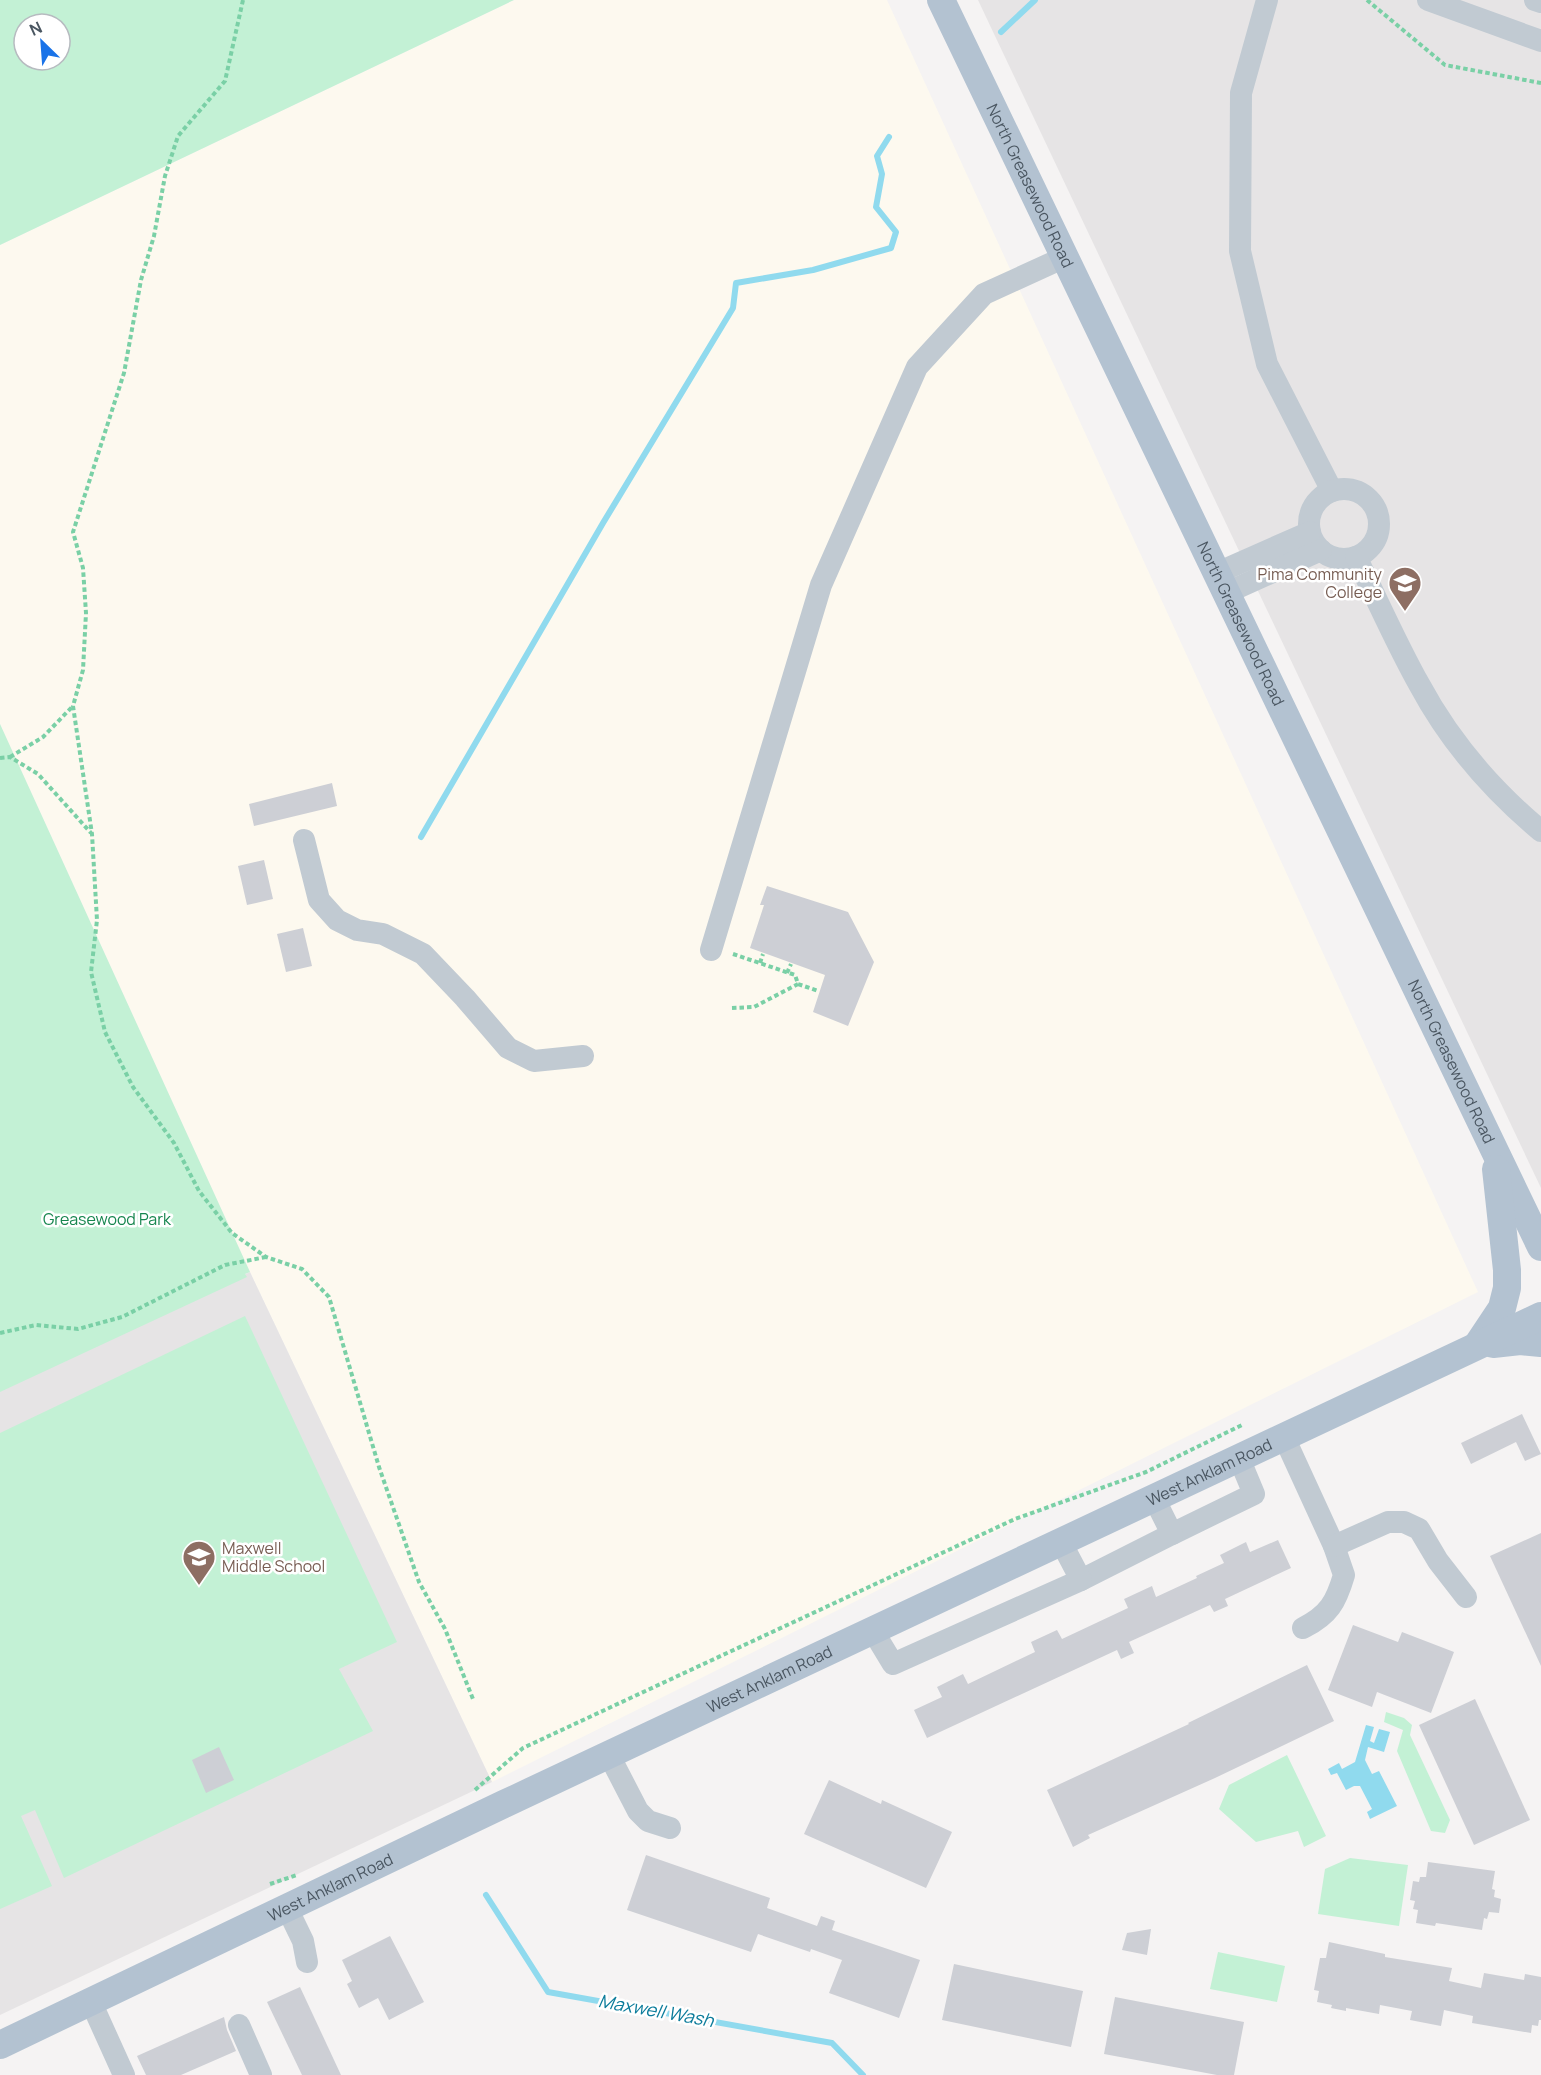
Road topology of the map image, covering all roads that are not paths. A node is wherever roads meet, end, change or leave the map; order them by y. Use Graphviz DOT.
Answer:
graph roads {
  1 [pos="941,0"];
  2 [pos="1267,0"];
  3 [pos="1428,0"];
  4 [pos="1535,0"];
  5 [pos="1541,2"];
  6 [pos="1541,41"];
  7 [pos="1065,257"];
  8 [pos="1332,491"];
  9 [pos="1315,541"];
  10 [pos="1356,557"];
  11 [pos="1222,583"];
  12 [pos="1541,831"];
  13 [pos="304,840"];
  14 [pos="722,952"];
  15 [pos="583,1056"];
  16 [pos="1493,1147"];
  17 [pos="1538,1236"];
  18 [pos="1541,1316"];
  19 [pos="1541,1343"];
  20 [pos="1476,1346"];
  21 [pos="1284,1437"];
  22 [pos="1239,1458"];
  23 [pos="1154,1498"];
  24 [pos="1172,1534"];
  25 [pos="1061,1542"];
  26 [pos="1334,1546"];
  27 [pos="1081,1580"];
  28 [pos="1466,1597"];
  29 [pos="1303,1628"];
  30 [pos="873,1631"];
  31 [pos="609,1755"];
  32 [pos="670,1828"];
  33 [pos="287,1908"];
  34 [pos="307,1962"];
  35 [pos="91,2002"];
  36 [pos="239,2025"];
  37 [pos="0,2045"];
  38 [pos="124,2075"];
  39 [pos="261,2075"];
  1 -- 7 [label="main road, North Greasewood Road"];
  2 -- 8 [label="street"];
  3 -- 6 [label="street"];
  4 -- 5 [label="street"];
  7 -- 11 [label="main road, North Greasewood Road"];
  7 -- 14 [label="street"];
  8 -- 9 [label="street"];
  8 -- 10 [label="street"];
  9 -- 10 [label="street"];
  9 -- 11 [label="street"];
  10 -- 12 [label="street"];
  11 -- 16 [label="main road, North Greasewood Road"];
  13 -- 15 [label="street"];
  16 -- 17 [label="main road, North Greasewood Road"];
  16 -- 20 [label="main road"];
  18 -- 20 [label="main road, West Anklam Road"];
  19 -- 20 [label="main road"];
  20 -- 21 [label="main road, West Anklam Road"];
  21 -- 22 [label="main road, West Anklam Road"];
  21 -- 26 [label="street"];
  22 -- 23 [label="main road, West Anklam Road"];
  22 -- 24 [label="street"];
  23 -- 24 [label="street"];
  23 -- 25 [label="main road, West Anklam Road"];
  24 -- 27 [label="street"];
  25 -- 27 [label="street"];
  25 -- 30 [label="main road, West Anklam Road"];
  26 -- 28 [label="street"];
  26 -- 29 [label="street"];
  27 -- 30 [label="street"];
  30 -- 31 [label="main road, West Anklam Road"];
  31 -- 32 [label="street"];
  31 -- 33 [label="main road, West Anklam Road"];
  33 -- 34 [label="street"];
  33 -- 35 [label="main road, West Anklam Road"];
  35 -- 37 [label="main road, West Anklam Road"];
  35 -- 38 [label="street"];
  36 -- 39 [label="street"];
}
